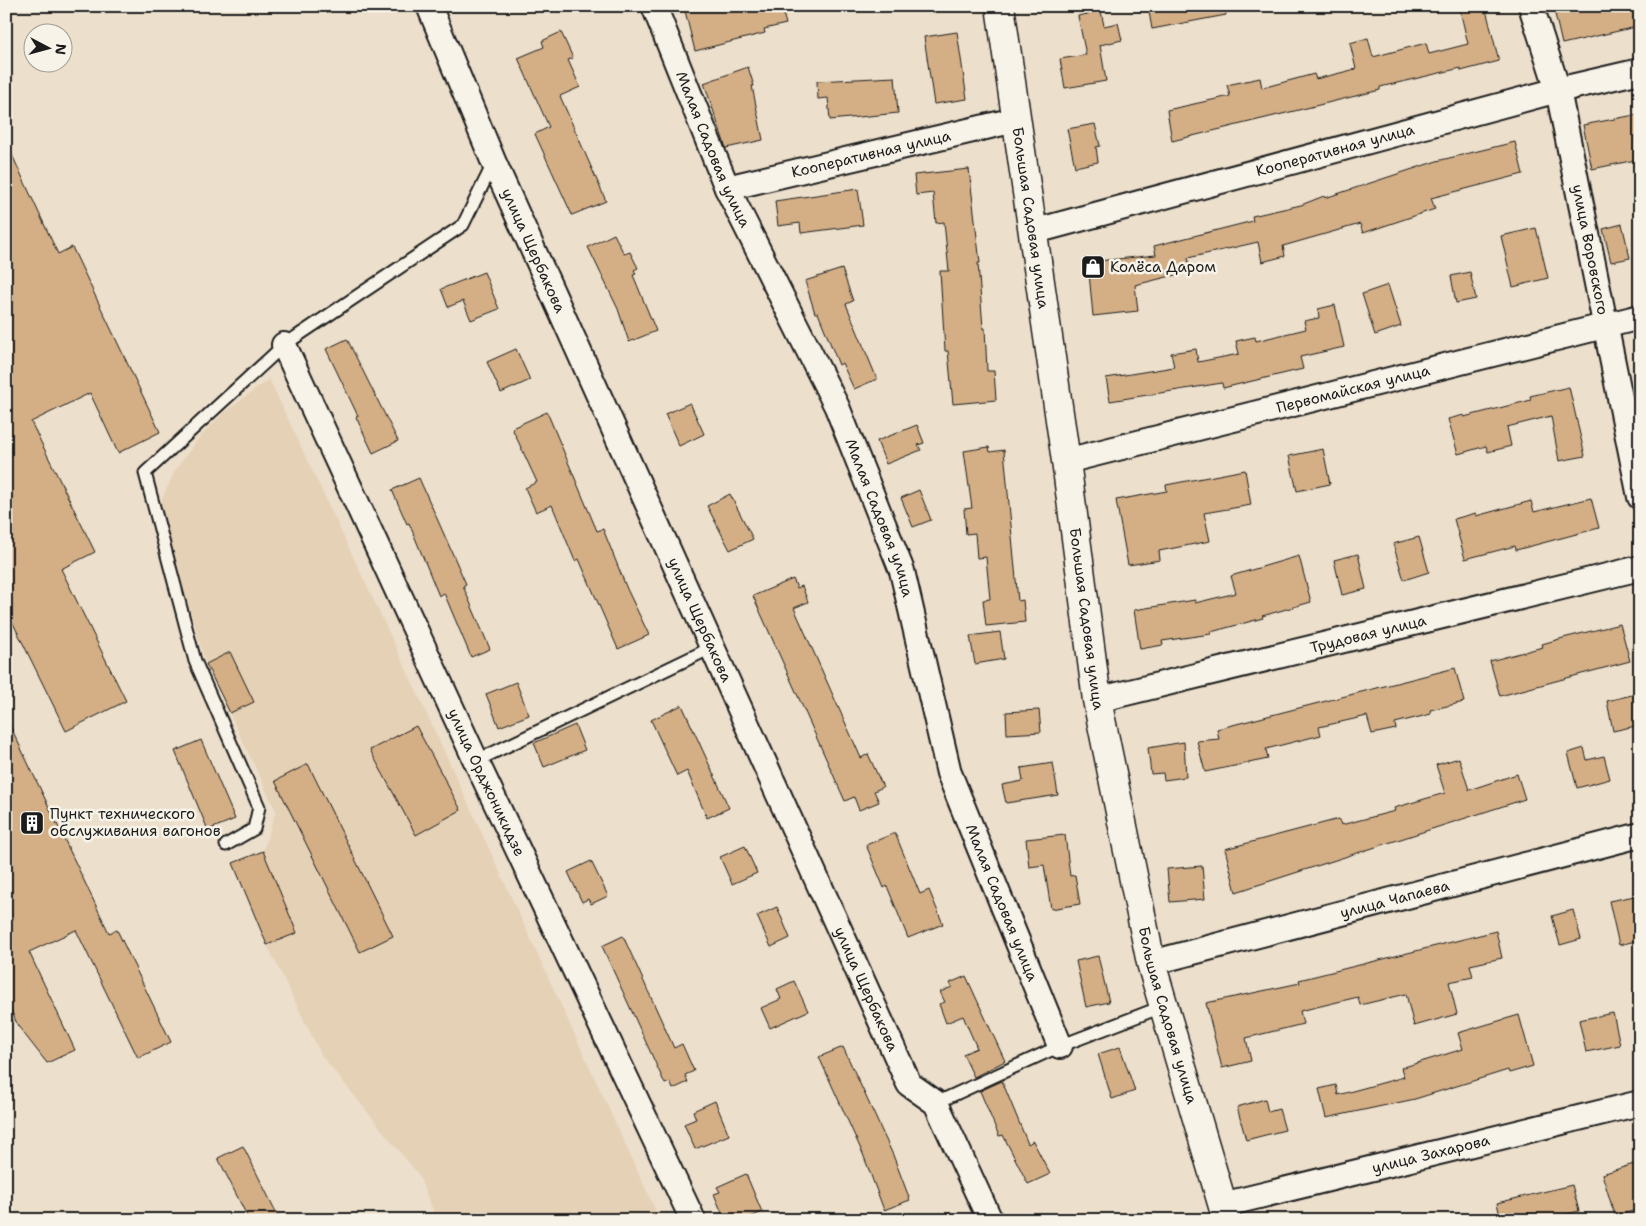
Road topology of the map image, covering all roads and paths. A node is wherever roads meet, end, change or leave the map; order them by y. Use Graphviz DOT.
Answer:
graph roads {
  1 [pos="429,6"];
  2 [pos="654,6"];
  3 [pos="1000,6"];
  4 [pos="1531,6"];
  5 [pos="1640,71"];
  6 [pos="1558,90"];
  7 [pos="1015,120"];
  8 [pos="494,163"];
  9 [pos="727,188"];
  10 [pos="1032,232"];
  11 [pos="1640,317"];
  12 [pos="1606,327"];
  13 [pos="284,345"];
  14 [pos="1066,461"];
  15 [pos="1640,497"];
  16 [pos="1640,568"];
  17 [pos="711,648"];
  18 [pos="1097,700"];
  19 [pos="476,761"];
  20 [pos="1640,835"];
  21 [pos="226,845"];
  22 [pos="1151,963"];
  23 [pos="1164,1006"];
  24 [pos="1060,1046"];
  25 [pos="936,1103"];
  26 [pos="1640,1103"];
  27 [pos="1225,1212"];
  28 [pos="693,1220"];
  29 [pos="990,1220"];
  1 -- 8 [label="street, улица Щербакова"];
  2 -- 9 [label="street, Малая Садовая улица"];
  3 -- 7 [label="main road, Большая Садовая улица"];
  4 -- 6 [label="street, улица Воровского"];
  5 -- 6 [label="street, Кооперативная улица"];
  6 -- 10 [label="street, Кооперативная улица"];
  6 -- 12 [label="street, улица Воровского"];
  7 -- 9 [label="street, Кооперативная улица"];
  7 -- 10 [label="main road, Большая Садовая улица"];
  8 -- 13 [label="lane"];
  8 -- 17 [label="street, улица Щербакова"];
  9 -- 24 [label="street, Малая Садовая улица"];
  10 -- 14 [label="main road, Большая Садовая улица"];
  11 -- 12 [label="street, Первомайская улица"];
  12 -- 14 [label="street, Первомайская улица"];
  12 -- 15 [label="street, улица Воровского"];
  13 -- 19 [label="street, улица Орджоникидзе"];
  13 -- 21 [label="lane"];
  14 -- 18 [label="main road, Большая Садовая улица"];
  16 -- 18 [label="street, Трудовая улица"];
  17 -- 19 [label="lane"];
  17 -- 25 [label="street, улица Щербакова"];
  18 -- 22 [label="main road, Большая Садовая улица"];
  19 -- 28 [label="street, улица Орджоникидзе"];
  20 -- 22 [label="street, улица Чапаева"];
  22 -- 23 [label="main road, Большая Садовая улица"];
  23 -- 24 [label="lane"];
  23 -- 27 [label="main road, Большая Садовая улица"];
  24 -- 25 [label="lane"];
  25 -- 29 [label="street"];
  26 -- 27 [label="street, улица Захарова"];
}
